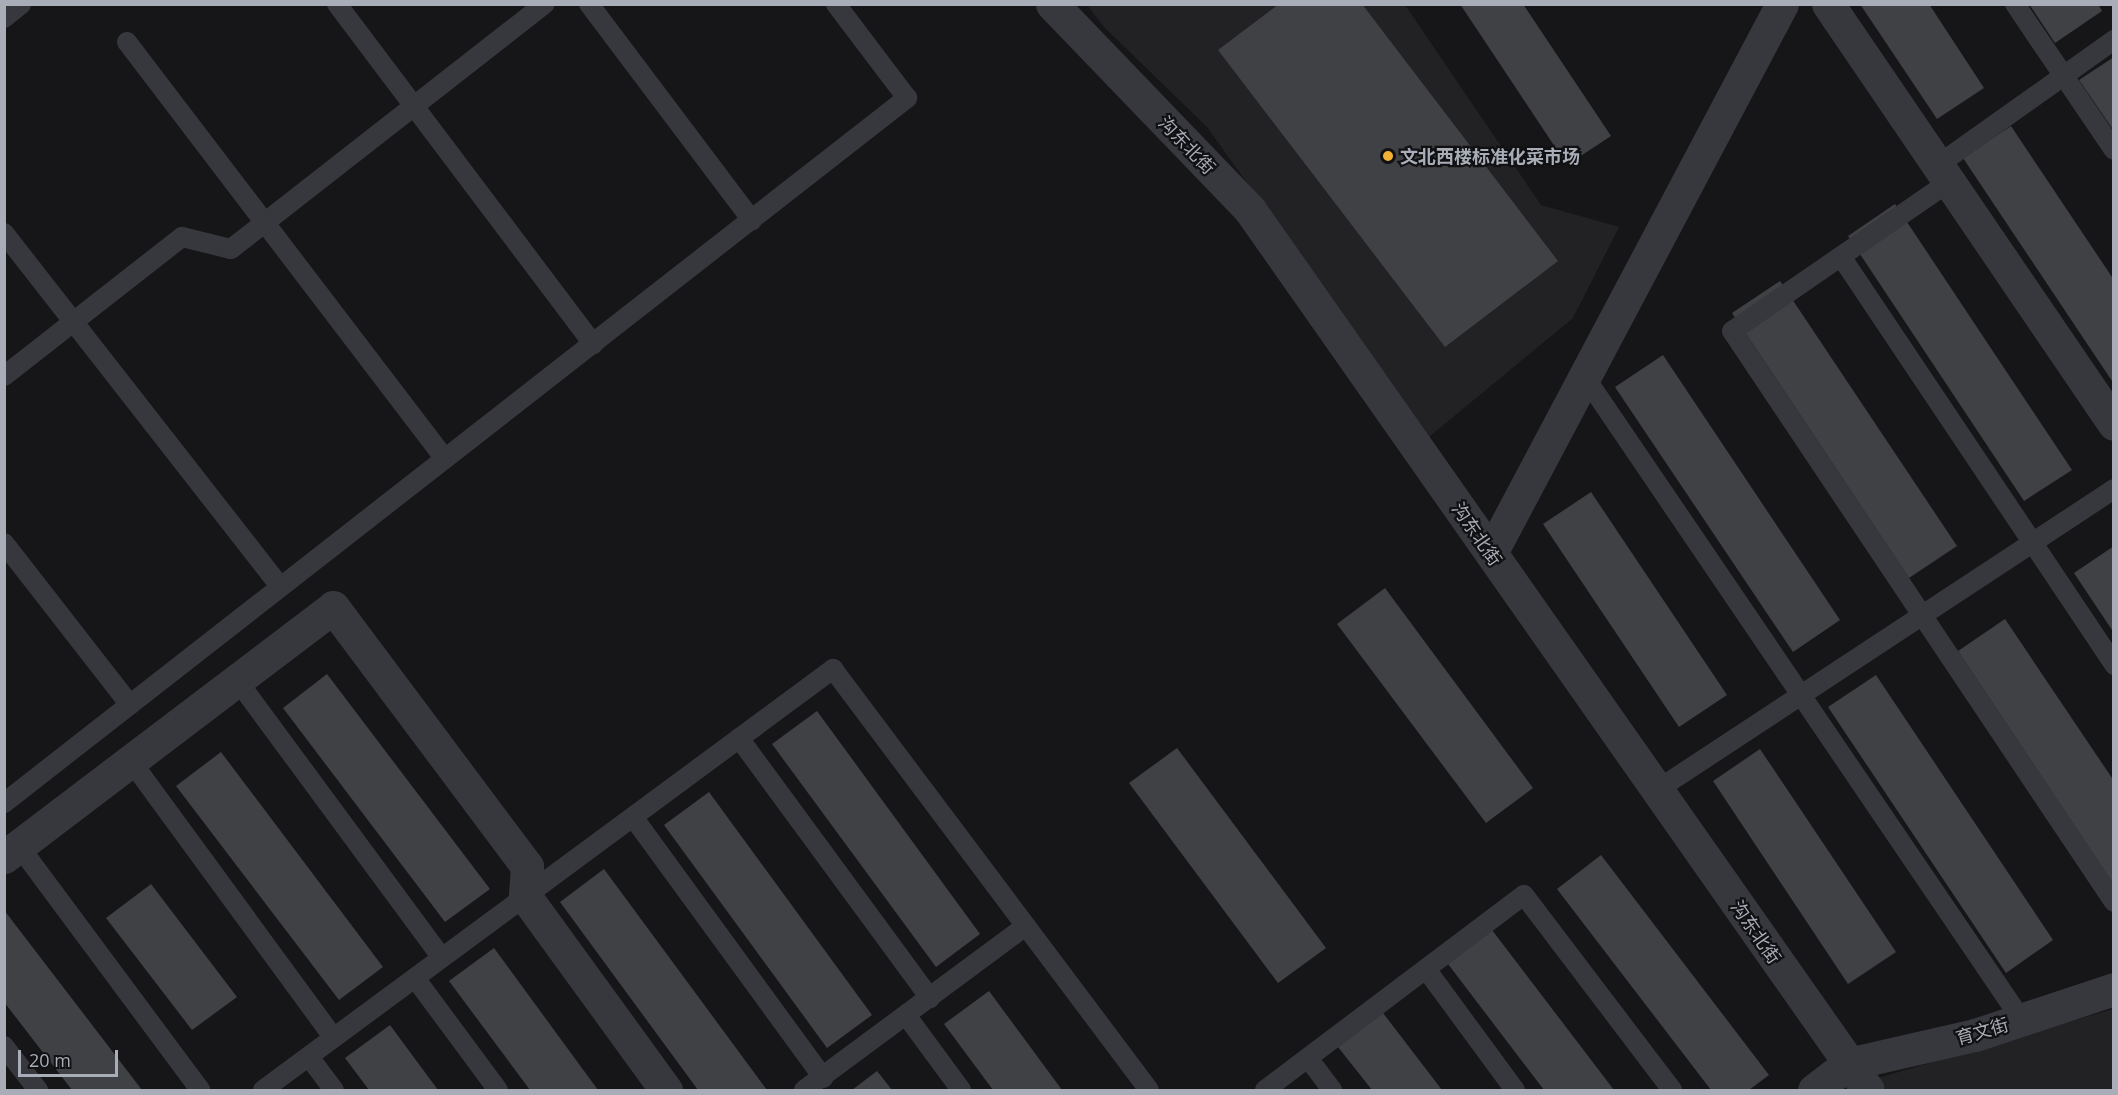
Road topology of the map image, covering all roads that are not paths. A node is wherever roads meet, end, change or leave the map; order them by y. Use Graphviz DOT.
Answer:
graph roads {
  1 [pos="21,4"];
  2 [pos="337,4"];
  3 [pos="545,4"];
  4 [pos="589,4"];
  5 [pos="836,4"];
  6 [pos="1052,4"];
  7 [pos="1782,4"];
  8 [pos="1828,4"];
  9 [pos="2015,4"];
  10 [pos="4,18"];
  11 [pos="2114,40"];
  12 [pos="127,42"];
  13 [pos="2063,76"];
  14 [pos="414,106"];
  15 [pos="2114,150"];
  16 [pos="1943,174"];
  17 [pos="752,220"];
  18 [pos="264,222"];
  19 [pos="4,233"];
  20 [pos="1842,258"];
  21 [pos="74,322"];
  22 [pos="593,344"];
  23 [pos="4,376"];
  24 [pos="1585,376"];
  25 [pos="2114,424"];
  26 [pos="445,459"];
  27 [pos="2114,489"];
  28 [pos="4,543"];
  29 [pos="2032,543"];
  30 [pos="1491,553"];
  31 [pos="281,587"];
  32 [pos="1922,615"];
  33 [pos="2114,665"];
  34 [pos="237,680"];
  35 [pos="1802,695"];
  36 [pos="130,705"];
  37 [pos="739,738"];
  38 [pos="131,761"];
  39 [pos="1657,790"];
  40 [pos="4,803"];
  41 [pos="633,817"];
  42 [pos="12,852"];
  43 [pos="525,896"];
  44 [pos="2114,902"];
  45 [pos="1026,926"];
  46 [pos="442,958"];
  47 [pos="1426,969"];
  48 [pos="415,978"];
  49 [pos="2114,989"];
  50 [pos="930,998"];
  51 [pos="906,1016"];
  52 [pos="2021,1019"];
  53 [pos="334,1038"];
  54 [pos="4,1046"];
  55 [pos="309,1057"];
  56 [pos="1308,1058"];
  57 [pos="1848,1064"];
  58 [pos="823,1078"];
  59 [pos="38,1090"];
  60 [pos="200,1090"];
  61 [pos="264,1090"];
  62 [pos="333,1090"];
  63 [pos="498,1090"];
  64 [pos="666,1090"];
  65 [pos="804,1090"];
  66 [pos="961,1090"];
  67 [pos="1149,1090"];
  68 [pos="1265,1090"];
  69 [pos="1332,1090"];
  70 [pos="1515,1090"];
  71 [pos="1672,1090"];
  72 [pos="1814,1090"];
  73 [pos="1868,1090"];
  1 -- 10 [label="lane"];
  2 -- 14 [label="lane"];
  3 -- 14 [label="lane"];
  4 -- 17 [label="lane"];
  5 -- 17 [label="lane"];
  6 -- 30 [label="street, 沟东北街"];
  7 -- 24 [label="street"];
  8 -- 16 [label="street"];
  9 -- 13 [label="lane"];
  11 -- 13 [label="lane"];
  12 -- 18 [label="lane"];
  13 -- 15 [label="lane"];
  13 -- 16 [label="lane"];
  14 -- 18 [label="lane"];
  14 -- 22 [label="lane"];
  16 -- 20 [label="lane"];
  16 -- 25 [label="street"];
  17 -- 22 [label="lane"];
  18 -- 21 [label="lane"];
  18 -- 26 [label="lane"];
  19 -- 21 [label="lane"];
  20 -- 29 [label="lane"];
  20 -- 32 [label="lane"];
  21 -- 23 [label="lane"];
  21 -- 31 [label="lane"];
  22 -- 26 [label="lane"];
  24 -- 30 [label="street"];
  24 -- 35 [label="lane"];
  26 -- 31 [label="lane"];
  27 -- 29 [label="lane"];
  28 -- 36 [label="lane"];
  29 -- 32 [label="lane"];
  29 -- 33 [label="lane"];
  30 -- 39 [label="street, 沟东北街"];
  31 -- 36 [label="lane"];
  32 -- 35 [label="lane"];
  32 -- 44 [label="lane"];
  34 -- 38 [label="street"];
  34 -- 43 [label="street"];
  34 -- 46 [label="lane"];
  35 -- 39 [label="lane"];
  35 -- 52 [label="lane"];
  36 -- 40 [label="lane"];
  37 -- 41 [label="lane"];
  37 -- 45 [label="lane"];
  37 -- 50 [label="lane"];
  38 -- 42 [label="street"];
  38 -- 53 [label="lane"];
  39 -- 57 [label="street, 沟东北街"];
  41 -- 43 [label="lane"];
  41 -- 58 [label="lane"];
  42 -- 60 [label="lane"];
  43 -- 46 [label="lane"];
  43 -- 64 [label="street"];
  45 -- 50 [label="lane"];
  45 -- 67 [label="lane"];
  46 -- 48 [label="lane"];
  47 -- 56 [label="lane"];
  47 -- 70 [label="lane"];
  47 -- 71 [label="lane"];
  48 -- 53 [label="lane"];
  48 -- 63 [label="lane"];
  49 -- 52 [label="street, 育文街"];
  50 -- 51 [label="lane"];
  51 -- 58 [label="lane"];
  51 -- 66 [label="lane"];
  52 -- 57 [label="street, 育文街"];
  53 -- 55 [label="lane"];
  54 -- 59 [label="lane"];
  55 -- 61 [label="lane"];
  55 -- 62 [label="lane"];
  56 -- 68 [label="lane"];
  56 -- 69 [label="lane"];
  57 -- 72 [label="street"];
  57 -- 73 [label="street, 沟东北街"];
  58 -- 65 [label="lane"];
}
